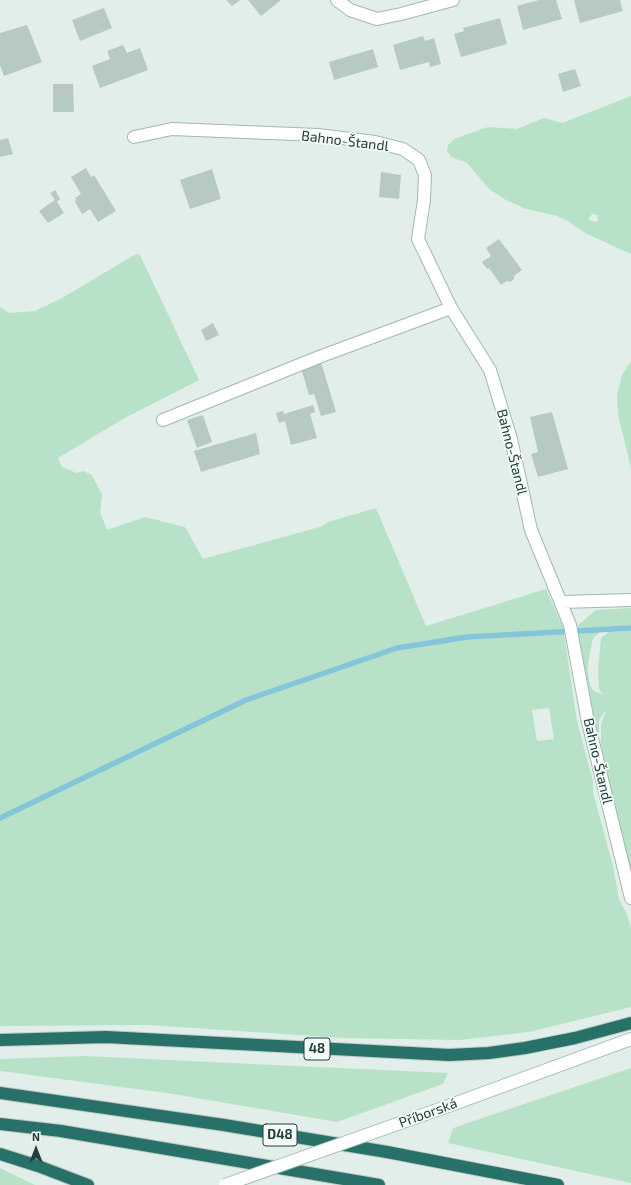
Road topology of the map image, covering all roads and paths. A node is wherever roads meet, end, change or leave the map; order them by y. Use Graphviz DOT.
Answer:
graph roads {
  1 [pos="337,0"];
  2 [pos="453,0"];
  3 [pos="134,137"];
  4 [pos="451,308"];
  5 [pos="163,420"];
  6 [pos="631,600"];
  7 [pos="561,602"];
  8 [pos="631,898"];
  9 [pos="631,1023"];
  10 [pos="631,1039"];
  11 [pos="0,1040"];
  12 [pos="0,1093"];
  13 [pos="0,1124"];
  14 [pos="0,1154"];
  15 [pos="88,1185"];
  16 [pos="225,1185"];
  17 [pos="379,1185"];
  18 [pos="558,1185"];
  1 -- 2 [label="street"];
  3 -- 4 [label="street, Bahno-Štandl"];
  4 -- 5 [label="street"];
  4 -- 7 [label="street, Bahno-Štandl"];
  6 -- 7 [label="street"];
  7 -- 8 [label="street, Bahno-Štandl"];
  9 -- 11 [label="highway, 48"];
  10 -- 16 [label="street, Příborská, bridge"];
  12 -- 18 [label="highway, D48"];
  13 -- 17 [label="highway, D48"];
  14 -- 15 [label="highway"];
}
